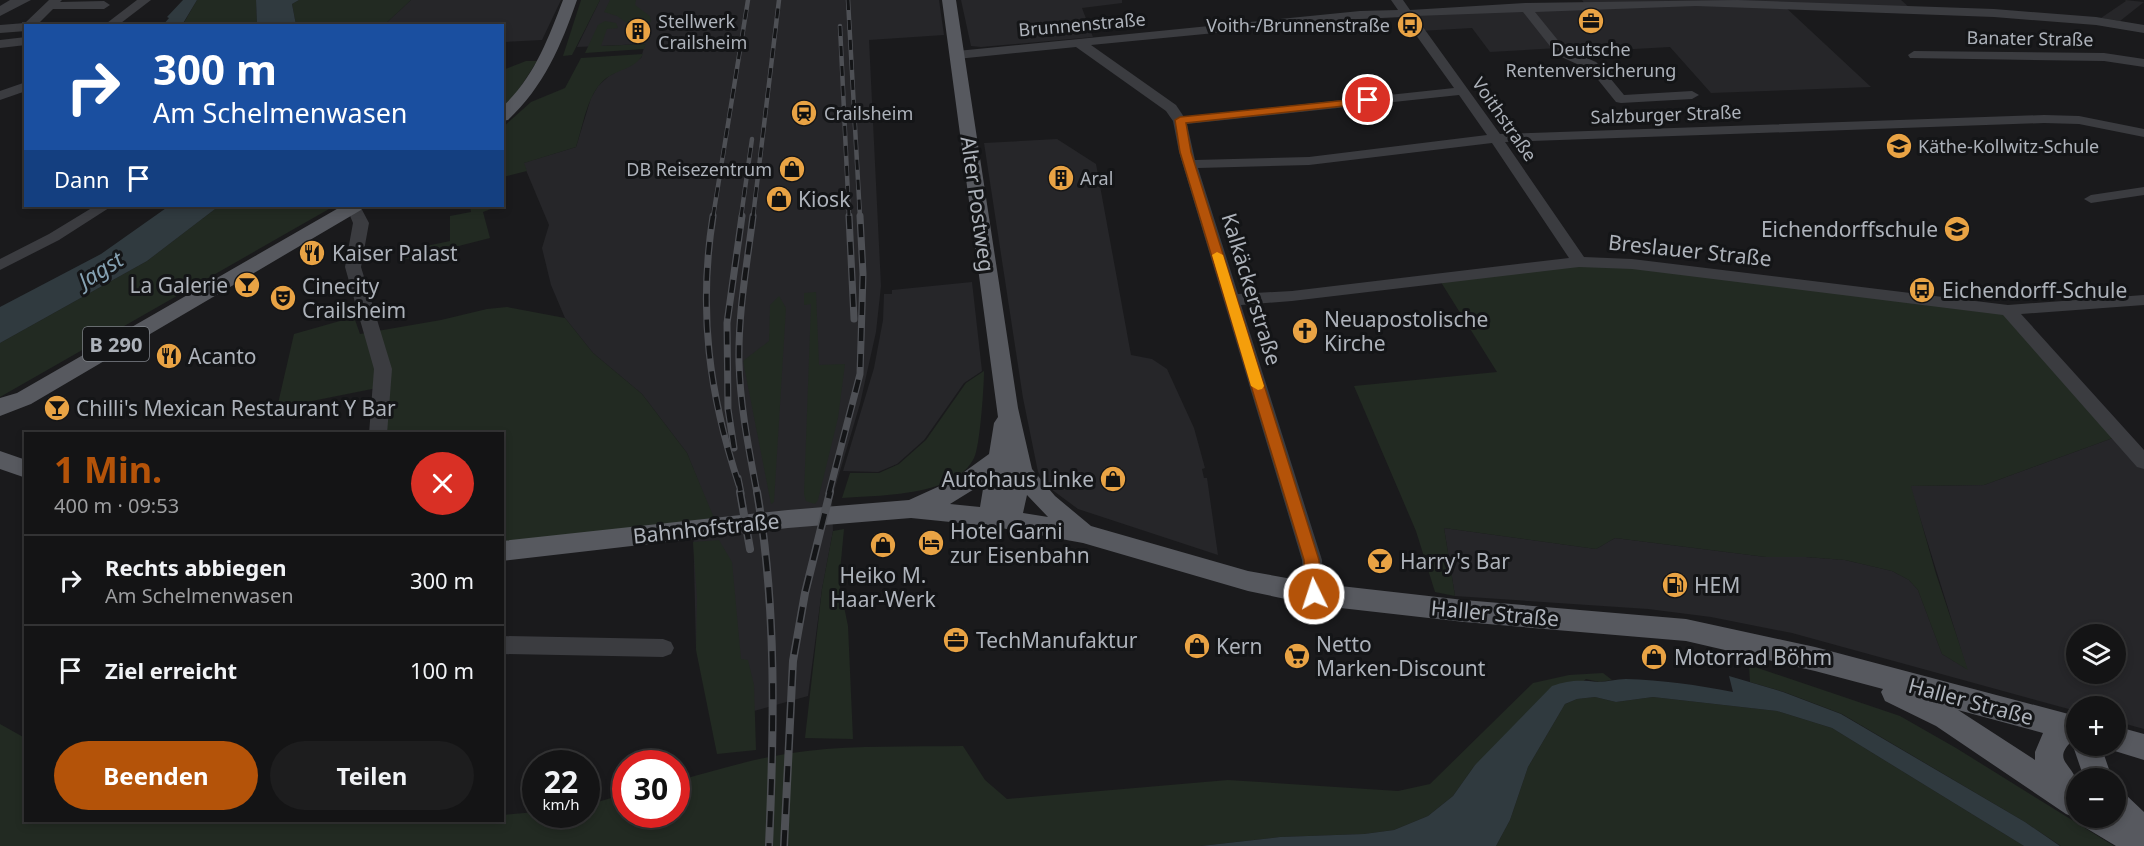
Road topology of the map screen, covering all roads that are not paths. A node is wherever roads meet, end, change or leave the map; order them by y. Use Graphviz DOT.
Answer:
graph roads {
  1 [pos="25,0"];
  2 [pos="145,0"];
  3 [pos="570,0"];
  4 [pos="949,0"];
  5 [pos="1397,0"];
  6 [pos="53,3"];
  7 [pos="104,5"];
  8 [pos="1525,8"];
  9 [pos="0,12"];
  10 [pos="1406,12"];
  11 [pos="30,24"];
  12 [pos="113,24"];
  13 [pos="24,27"];
  14 [pos="0,29"];
  15 [pos="2144,30"];
  16 [pos="20,41"];
  17 [pos="1079,43"];
  18 [pos="0,44"];
  19 [pos="957,55"];
  20 [pos="1914,55"];
  21 [pos="2144,63"];
  22 [pos="1671,71"];
  23 [pos="1600,74"];
  24 [pos="1547,75"];
  25 [pos="24,87"];
  26 [pos="1461,90"];
  27 [pos="1692,95"];
  28 [pos="0,96"];
  29 [pos="504,114"];
  30 [pos="1180,120"];
  31 [pos="2144,133"];
  32 [pos="1496,138"];
  33 [pos="1190,164"];
  34 [pos="2144,191"];
  35 [pos="2091,199"];
  36 [pos="103,207"];
  37 [pos="351,207"];
  38 [pos="353,207"];
  39 [pos="1579,262"];
  40 [pos="0,265"];
  41 [pos="1231,300"];
  42 [pos="2144,300"];
  43 [pos="2008,310"];
  44 [pos="23,399"];
  45 [pos="0,408"];
  46 [pos="1007,408"];
  47 [pos="0,417"];
  48 [pos="378,432"];
  49 [pos="999,458"];
  50 [pos="0,460"];
  51 [pos="2144,462"];
  52 [pos="24,468"];
  53 [pos="1021,472"];
  54 [pos="911,509"];
  55 [pos="1000,518"];
  56 [pos="1083,533"];
  57 [pos="504,551"];
  58 [pos="1314,594"];
  59 [pos="504,645"];
  60 [pos="663,648"];
  61 [pos="1848,669"];
  62 [pos="2066,731"];
  63 [pos="2066,736"];
  64 [pos="2126,742"];
  65 [pos="2144,747"];
  66 [pos="2066,789"];
  67 [pos="2066,795"];
  68 [pos="2126,817"];
  69 [pos="2114,828"];
  70 [pos="2144,830"];
  71 [pos="2144,846"];
  1 -- 9 [label="street"];
  2 -- 12 [label="street"];
  3 -- 29 [label="main road"];
  4 -- 19 [label="main road, Alter Postweg"];
  5 -- 10 [label="street, Voithstraße"];
  6 -- 7 [label="street"];
  6 -- 11 [label="street"];
  8 -- 10 [label="street, Brunnenstraße"];
  8 -- 15 [label="street, Brunnenstraße"];
  8 -- 23 [label="street"];
  10 -- 17 [label="street, Brunnenstraße"];
  10 -- 26 [label="street, Voithstraße"];
  13 -- 14 [label="street"];
  16 -- 18 [label="street"];
  17 -- 19 [label="street, Brunnenstraße"];
  17 -- 30 [label="street"];
  19 -- 46 [label="main road, Alter Postweg"];
  20 -- 21 [label="street, Banater Straße"];
  22 -- 23 [label="street"];
  23 -- 24 [label="street"];
  23 -- 27 [label="street"];
  25 -- 28 [label="street"];
  26 -- 30 [label="street"];
  26 -- 32 [label="street, Voithstraße"];
  30 -- 33 [label="street, Kalkäckerstraße"];
  31 -- 32 [label="street, Salzburger Straße"];
  32 -- 33 [label="street, Salzburger Straße"];
  32 -- 39 [label="street, Voithstraße"];
  33 -- 41 [label="street, Kalkäckerstraße"];
  34 -- 35 [label="street"];
  36 -- 40 [label="street"];
  37 -- 44 [label="main road, B 290"];
  38 -- 48 [label="street"];
  39 -- 41 [label="street, Breslauer Straße"];
  39 -- 43 [label="street, Breslauer Straße"];
  41 -- 58 [label="street, Kalkäckerstraße"];
  42 -- 43 [label="street, Breslauer Straße"];
  43 -- 51 [label="street"];
  44 -- 45 [label="main road, B 290"];
  44 -- 47 [label="main road, B 290"];
  46 -- 49 [label="main road, Alter Postweg"];
  46 -- 53 [label="main road, Alter Postweg"];
  49 -- 54 [label="main road"];
  49 -- 55 [label="main road, Alter Postweg"];
  50 -- 52 [label="main road"];
  53 -- 55 [label="main road, Alter Postweg"];
  53 -- 56 [label="main road, Alter Postweg"];
  54 -- 55 [label="main road, Haller Straße"];
  54 -- 57 [label="main road, Bahnhofstraße"];
  55 -- 56 [label="main road, Haller Straße"];
  56 -- 58 [label="main road, Haller Straße"];
  58 -- 61 [label="main road, Haller Straße"];
  59 -- 60 [label="street"];
  61 -- 62 [label="main road, Haller Straße"];
  61 -- 67 [label="main road"];
  63 -- 66 [label="main road"];
  64 -- 65 [label="main road"];
  68 -- 70 [label="main road"];
  69 -- 71 [label="main road"];
}
